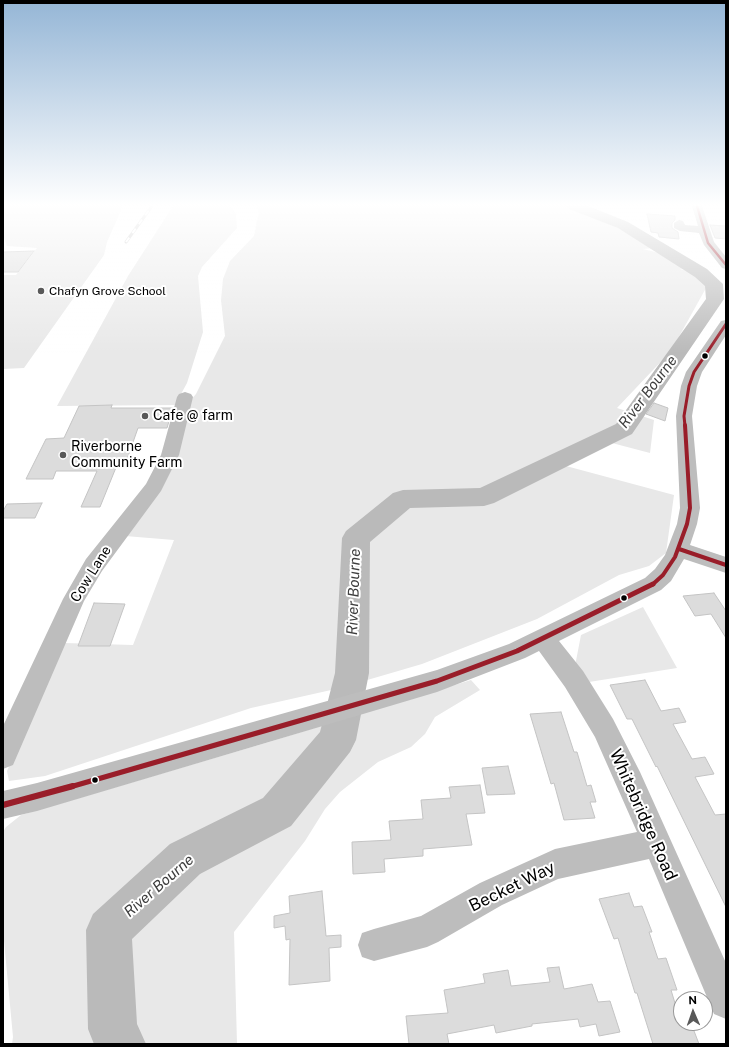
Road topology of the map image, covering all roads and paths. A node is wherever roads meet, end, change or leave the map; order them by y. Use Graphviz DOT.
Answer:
graph roads {
  1 [pos="717,255"];
  2 [pos="726,265"];
  3 [pos="724,330"];
  4 [pos="185,397"];
  5 [pos="679,549"];
  6 [pos="726,565"];
  7 [pos="542,638"];
  8 [pos="3,756"];
  9 [pos="3,805"];
  10 [pos="656,843"];
  11 [pos="374,945"];
  12 [pos="726,1002"];
  1 -- 2 [label="street"];
  3 -- 5 [label="street"];
  4 -- 8 [label="street, Cow Lane"];
  5 -- 6 [label="street"];
  5 -- 7 [label="street"];
  7 -- 9 [label="street"];
  7 -- 10 [label="street, Whitebridge Road"];
  10 -- 11 [label="street, Becket Way"];
  10 -- 12 [label="street, Whitebridge Road"];
}
